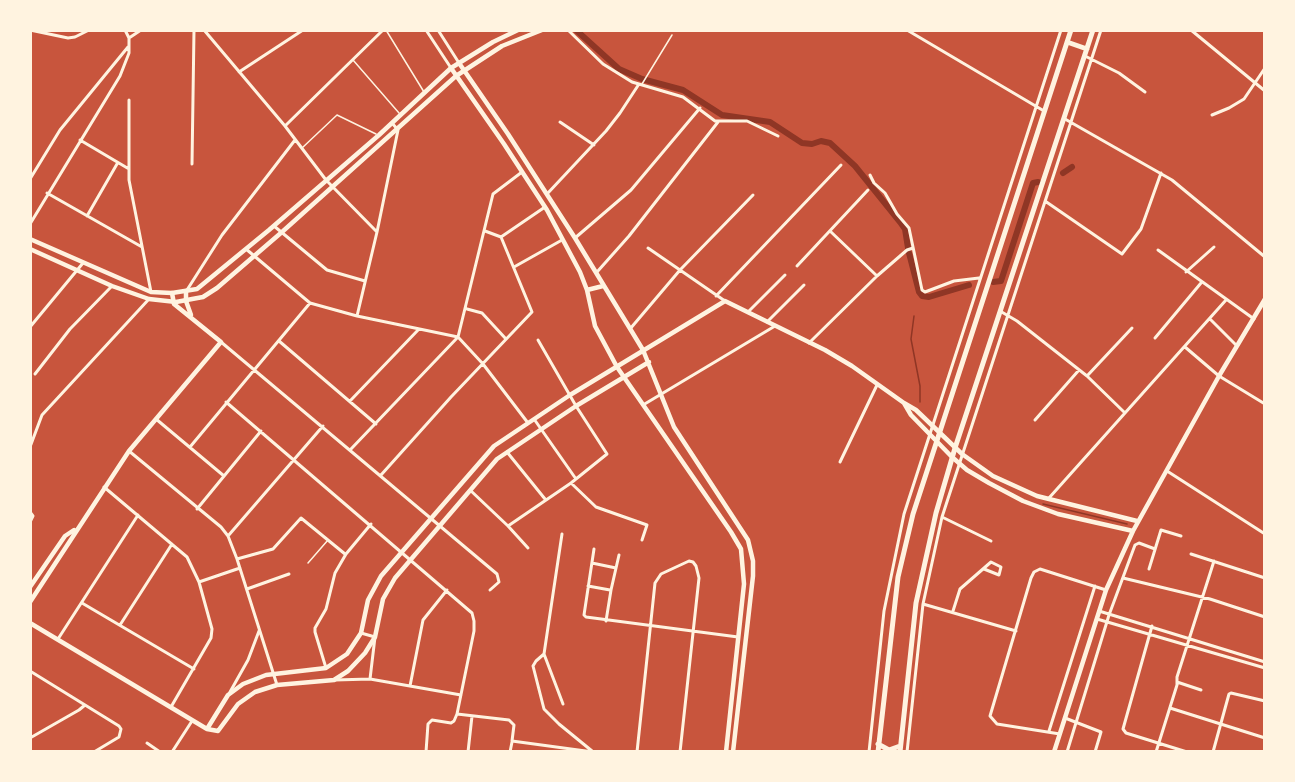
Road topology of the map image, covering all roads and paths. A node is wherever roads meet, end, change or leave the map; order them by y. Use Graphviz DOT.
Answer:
graph roads {
  1 [pos="30,30"];
  2 [pos="88,30"];
  3 [pos="125,30"];
  4 [pos="141,30"];
  5 [pos="194,30"];
  6 [pos="204,30"];
  7 [pos="303,30"];
  8 [pos="385,30"];
  9 [pos="426,30"];
  10 [pos="438,30"];
  11 [pos="518,30"];
  12 [pos="542,30"];
  13 [pos="568,30"];
  14 [pos="907,30"];
  15 [pos="1061,30"];
  16 [pos="1071,30"];
  17 [pos="1093,30"];
  18 [pos="1101,30"];
  19 [pos="1191,30"];
  20 [pos="672,34"];
  21 [pos="129,38"];
  22 [pos="1067,42"];
  23 [pos="129,46"];
  24 [pos="1087,49"];
  25 [pos="1085,56"];
  26 [pos="1091,59"];
  27 [pos="352,60"];
  28 [pos="459,63"];
  29 [pos="451,68"];
  30 [pos="1265,68"];
  31 [pos="463,71"];
  32 [pos="239,72"];
  33 [pos="456,76"];
  34 [pos="1255,83"];
  35 [pos="640,84"];
  36 [pos="1265,91"];
  37 [pos="1145,92"];
  38 [pos="425,93"];
  39 [pos="129,100"];
  40 [pos="1036,106"];
  41 [pos="700,108"];
  42 [pos="1044,111"];
  43 [pos="401,114"];
  44 [pos="1212,115"];
  45 [pos="1064,118"];
  46 [pos="560,122"];
  47 [pos="718,122"];
  48 [pos="1072,122"];
  49 [pos="392,123"];
  50 [pos="285,126"];
  51 [pos="398,130"];
  52 [pos="379,135"];
  53 [pos="778,136"];
  54 [pos="80,140"];
  55 [pos="295,140"];
  56 [pos="594,145"];
  57 [pos="302,148"];
  58 [pos="117,164"];
  59 [pos="192,165"];
  60 [pos="841,165"];
  61 [pos="129,169"];
  62 [pos="522,172"];
  63 [pos="1161,173"];
  64 [pos="870,175"];
  65 [pos="30,179"];
  66 [pos="326,180"];
  67 [pos="333,187"];
  68 [pos="868,190"];
  69 [pos="47,193"];
  70 [pos="547,194"];
  71 [pos="753,195"];
  72 [pos="1045,201"];
  73 [pos="545,207"];
  74 [pos="87,216"];
  75 [pos="30,224"];
  76 [pos="274,226"];
  77 [pos="830,231"];
  78 [pos="282,232"];
  79 [pos="377,232"];
  80 [pos="486,232"];
  81 [pos="501,237"];
  82 [pos="575,238"];
  83 [pos="30,239"];
  84 [pos="563,239"];
  85 [pos="142,247"];
  86 [pos="1214,247"];
  87 [pos="648,248"];
  88 [pos="914,248"];
  89 [pos="30,249"];
  90 [pos="246,249"];
  91 [pos="1158,250"];
  92 [pos="254,256"];
  93 [pos="1265,257"];
  94 [pos="83,263"];
  95 [pos="797,266"];
  96 [pos="514,267"];
  97 [pos="680,270"];
  98 [pos="77,271"];
  99 [pos="1186,272"];
  100 [pos="596,273"];
  101 [pos="785,275"];
  102 [pos="877,276"];
  103 [pos="980,278"];
  104 [pos="365,281"];
  105 [pos="1201,283"];
  106 [pos="804,285"];
  107 [pos="112,286"];
  108 [pos="603,286"];
  109 [pos="588,290"];
  110 [pos="186,291"];
  111 [pos="151,292"];
  112 [pos="172,293"];
  113 [pos="716,296"];
  114 [pos="149,299"];
  115 [pos="1265,299"];
  116 [pos="1226,300"];
  117 [pos="725,301"];
  118 [pos="173,302"];
  119 [pos="186,302"];
  120 [pos="310,303"];
  121 [pos="467,309"];
  122 [pos="1000,311"];
  123 [pos="748,312"];
  124 [pos="191,315"];
  125 [pos="357,316"];
  126 [pos="1008,316"];
  127 [pos="1210,319"];
  128 [pos="1254,319"];
  129 [pos="766,322"];
  130 [pos="775,326"];
  131 [pos="30,327"];
  132 [pos="1132,328"];
  133 [pos="420,329"];
  134 [pos="630,329"];
  135 [pos="458,337"];
  136 [pos="1155,338"];
  137 [pos="506,339"];
  138 [pos="538,340"];
  139 [pos="278,341"];
  140 [pos="221,342"];
  141 [pos="809,343"];
  142 [pos="1237,346"];
  143 [pos="1185,347"];
  144 [pos="643,350"];
  145 [pos="649,362"];
  146 [pos="483,364"];
  147 [pos="617,367"];
  148 [pos="254,369"];
  149 [pos="1079,370"];
  150 [pos="35,374"];
  151 [pos="1219,375"];
  152 [pos="1087,376"];
  153 [pos="624,377"];
  154 [pos="878,383"];
  155 [pos="570,395"];
  156 [pos="660,395"];
  157 [pos="350,401"];
  158 [pos="226,402"];
  159 [pos="904,403"];
  160 [pos="1265,404"];
  161 [pos="576,406"];
  162 [pos="642,406"];
  163 [pos="1125,412"];
  164 [pos="156,419"];
  165 [pos="534,419"];
  166 [pos="1035,420"];
  167 [pos="528,423"];
  168 [pos="376,424"];
  169 [pos="932,425"];
  170 [pos="323,426"];
  171 [pos="541,429"];
  172 [pos="261,430"];
  173 [pos="939,432"];
  174 [pos="929,433"];
  175 [pos="936,440"];
  176 [pos="30,447"];
  177 [pos="190,447"];
  178 [pos="955,448"];
  179 [pos="351,449"];
  180 [pos="129,451"];
  181 [pos="507,452"];
  182 [pos="962,454"];
  183 [pos="952,457"];
  184 [pos="295,459"];
  185 [pos="840,462"];
  186 [pos="958,463"];
  187 [pos="1166,470"];
  188 [pos="381,475"];
  189 [pos="224,476"];
  190 [pos="993,476"];
  191 [pos="576,479"];
  192 [pos="571,483"];
  193 [pos="988,483"];
  194 [pos="104,487"];
  195 [pos="470,490"];
  196 [pos="546,500"];
  197 [pos="1048,500"];
  198 [pos="197,509"];
  199 [pos="31,514"];
  200 [pos="138,515"];
  201 [pos="942,517"];
  202 [pos="431,518"];
  203 [pos="1137,521"];
  204 [pos="30,522"];
  205 [pos="371,524"];
  206 [pos="440,526"];
  207 [pos="508,526"];
  208 [pos="77,528"];
  209 [pos="1133,531"];
  210 [pos="562,534"];
  211 [pos="1265,534"];
  212 [pos="228,536"];
  213 [pos="1181,536"];
  214 [pos="328,540"];
  215 [pos="642,540"];
  216 [pos="991,541"];
  217 [pos="172,544"];
  218 [pos="528,548"];
  219 [pos="594,549"];
  220 [pos="1155,549"];
  221 [pos="401,550"];
  222 [pos="346,554"];
  223 [pos="1191,554"];
  224 [pos="619,555"];
  225 [pos="237,559"];
  226 [pos="411,559"];
  227 [pos="1214,561"];
  228 [pos="308,563"];
  229 [pos="592,563"];
  230 [pos="240,568"];
  231 [pos="616,568"];
  232 [pos="984,569"];
  233 [pos="1149,569"];
  234 [pos="289,574"];
  235 [pos="1123,578"];
  236 [pos="1265,578"];
  237 [pos="199,582"];
  238 [pos="588,586"];
  239 [pos="1095,586"];
  240 [pos="30,587"];
  241 [pos="247,589"];
  242 [pos="447,590"];
  243 [pos="490,590"];
  244 [pos="611,590"];
  245 [pos="1106,590"];
  246 [pos="1203,597"];
  247 [pos="30,602"];
  248 [pos="82,603"];
  249 [pos="923,603"];
  250 [pos="953,611"];
  251 [pos="1099,611"];
  252 [pos="1110,615"];
  253 [pos="1265,616"];
  254 [pos="1097,619"];
  255 [pos="606,621"];
  256 [pos="1107,622"];
  257 [pos="30,623"];
  258 [pos="120,625"];
  259 [pos="1152,626"];
  260 [pos="652,627"];
  261 [pos="260,629"];
  262 [pos="1016,630"];
  263 [pos="693,632"];
  264 [pos="361,633"];
  265 [pos="1150,633"];
  266 [pos="375,637"];
  267 [pos="738,637"];
  268 [pos="1189,638"];
  269 [pos="58,639"];
  270 [pos="1187,645"];
  271 [pos="544,654"];
  272 [pos="1265,662"];
  273 [pos="326,668"];
  274 [pos="1265,668"];
  275 [pos="194,669"];
  276 [pos="30,671"];
  277 [pos="273,675"];
  278 [pos="370,679"];
  279 [pos="334,680"];
  280 [pos="1177,682"];
  281 [pos="277,685"];
  282 [pos="410,686"];
  283 [pos="1201,690"];
  284 [pos="228,695"];
  285 [pos="461,695"];
  286 [pos="1265,701"];
  287 [pos="563,704"];
  288 [pos="85,705"];
  289 [pos="171,707"];
  290 [pos="1170,708"];
  291 [pos="457,714"];
  292 [pos="472,716"];
  293 [pos="1065,718"];
  294 [pos="193,721"];
  295 [pos="1077,722"];
  296 [pos="1220,725"];
  297 [pos="207,729"];
  298 [pos="1049,731"];
  299 [pos="1060,734"];
  300 [pos="30,738"];
  301 [pos="1265,738"];
  302 [pos="512,741"];
  303 [pos="147,743"];
  304 [pos="1159,743"];
  305 [pos="878,744"];
  306 [pos="553,747"];
  307 [pos="900,749"];
  308 [pos="94,752"];
  309 [pos="160,752"];
  310 [pos="172,752"];
  311 [pos="426,752"];
  312 [pos="468,752"];
  313 [pos="510,752"];
  314 [pos="552,752"];
  315 [pos="593,752"];
  316 [pos="638,752"];
  317 [pos="680,752"];
  318 [pos="726,752"];
  319 [pos="733,752"];
  320 [pos="868,752"];
  321 [pos="878,752"];
  322 [pos="908,752"];
  323 [pos="1054,752"];
  324 [pos="1067,752"];
  325 [pos="1095,752"];
  326 [pos="1156,752"];
  327 [pos="1186,752"];
  328 [pos="1213,752"];
  1 -- 2 [label="street"];
  3 -- 21 [label="street"];
  4 -- 21 [label="street"];
  5 -- 59 [label="street"];
  6 -- 32 [label="street"];
  7 -- 32 [label="street"];
  8 -- 27 [label="street"];
  8 -- 38 [label="lane"];
  9 -- 29 [label="street"];
  10 -- 28 [label="street"];
  11 -- 28 [label="street"];
  12 -- 31 [label="street"];
  13 -- 35 [label="street"];
  14 -- 40 [label="street"];
  15 -- 40 [label="street"];
  16 -- 22 [label="highway"];
  17 -- 24 [label="highway"];
  18 -- 26 [label="street"];
  19 -- 34 [label="street"];
  20 -- 35 [label="lane"];
  21 -- 23 [label="street"];
  22 -- 24 [label="highway"];
  22 -- 42 [label="highway"];
  23 -- 54 [label="street"];
  23 -- 65 [label="street"];
  24 -- 25 [label="highway"];
  25 -- 26 [label="street"];
  25 -- 45 [label="highway"];
  26 -- 37 [label="street"];
  26 -- 48 [label="street"];
  27 -- 43 [label="lane"];
  27 -- 50 [label="street"];
  28 -- 29 [label="street"];
  28 -- 31 [label="street"];
  29 -- 33 [label="street"];
  29 -- 38 [label="street"];
  30 -- 34 [label="street"];
  31 -- 33 [label="street"];
  31 -- 70 [label="street"];
  32 -- 50 [label="street"];
  33 -- 51 [label="street"];
  33 -- 62 [label="street"];
  34 -- 36 [label="street"];
  34 -- 44 [label="street"];
  35 -- 41 [label="street"];
  35 -- 56 [label="street"];
  38 -- 43 [label="street"];
  39 -- 61 [label="street"];
  40 -- 42 [label="street"];
  40 -- 103 [label="street"];
  41 -- 47 [label="street"];
  41 -- 82 [label="street"];
  42 -- 173 [label="highway"];
  43 -- 49 [label="street"];
  45 -- 48 [label="street"];
  45 -- 122 [label="highway"];
  46 -- 56 [label="street"];
  47 -- 53 [label="street"];
  47 -- 100 [label="street"];
  48 -- 63 [label="street"];
  48 -- 72 [label="street"];
  49 -- 51 [label="street"];
  49 -- 52 [label="street"];
  50 -- 55 [label="street"];
  51 -- 67 [label="street"];
  51 -- 79 [label="street"];
  52 -- 57 [label="lane"];
  52 -- 66 [label="street"];
  54 -- 58 [label="street"];
  54 -- 69 [label="street"];
  55 -- 57 [label="street"];
  55 -- 110 [label="street"];
  56 -- 70 [label="street"];
  57 -- 66 [label="street"];
  58 -- 61 [label="street"];
  58 -- 74 [label="street"];
  60 -- 113 [label="street"];
  61 -- 85 [label="street"];
  62 -- 73 [label="street"];
  62 -- 80 [label="street"];
  63 -- 72 [label="street"];
  63 -- 93 [label="street"];
  64 -- 88 [label="street"];
  66 -- 67 [label="street"];
  66 -- 76 [label="street"];
  67 -- 78 [label="street"];
  67 -- 79 [label="street"];
  68 -- 77 [label="street"];
  69 -- 74 [label="street"];
  69 -- 75 [label="street"];
  70 -- 82 [label="street"];
  71 -- 97 [label="street"];
  72 -- 126 [label="street"];
  73 -- 81 [label="street"];
  73 -- 84 [label="street"];
  74 -- 85 [label="street"];
  76 -- 78 [label="street"];
  76 -- 90 [label="street"];
  77 -- 95 [label="street"];
  77 -- 102 [label="street"];
  78 -- 92 [label="street"];
  78 -- 104 [label="street"];
  79 -- 104 [label="street"];
  80 -- 81 [label="street"];
  80 -- 121 [label="street"];
  81 -- 96 [label="street"];
  82 -- 100 [label="street"];
  83 -- 94 [label="street"];
  84 -- 96 [label="street"];
  84 -- 109 [label="street"];
  85 -- 111 [label="street"];
  86 -- 99 [label="street"];
  87 -- 97 [label="street"];
  88 -- 102 [label="street"];
  88 -- 103 [label="street"];
  89 -- 98 [label="street"];
  90 -- 92 [label="street"];
  90 -- 110 [label="street"];
  91 -- 99 [label="street"];
  92 -- 119 [label="street"];
  92 -- 120 [label="street"];
  94 -- 98 [label="street"];
  94 -- 111 [label="street"];
  96 -- 137 [label="street"];
  97 -- 113 [label="street"];
  97 -- 134 [label="street"];
  98 -- 107 [label="street"];
  98 -- 131 [label="street"];
  99 -- 105 [label="street"];
  100 -- 108 [label="street"];
  101 -- 123 [label="street"];
  102 -- 141 [label="street"];
  103 -- 169 [label="street"];
  104 -- 125 [label="street"];
  105 -- 116 [label="street"];
  105 -- 136 [label="street"];
  106 -- 129 [label="street"];
  107 -- 114 [label="street"];
  107 -- 150 [label="street"];
  108 -- 109 [label="street"];
  108 -- 134 [label="street"];
  109 -- 147 [label="street"];
  110 -- 112 [label="street"];
  110 -- 119 [label="street"];
  111 -- 112 [label="street"];
  112 -- 118 [label="street"];
  113 -- 117 [label="street"];
  114 -- 118 [label="street"];
  114 -- 176 [label="street"];
  115 -- 128 [label="street"];
  116 -- 127 [label="street"];
  116 -- 128 [label="street"];
  117 -- 123 [label="street"];
  117 -- 144 [label="street"];
  118 -- 119 [label="street"];
  118 -- 124 [label="street"];
  119 -- 124 [label="street"];
  120 -- 125 [label="street"];
  120 -- 139 [label="street"];
  121 -- 135 [label="street"];
  121 -- 137 [label="street"];
  122 -- 126 [label="street"];
  122 -- 178 [label="highway"];
  123 -- 129 [label="street"];
  124 -- 140 [label="street"];
  125 -- 133 [label="street"];
  126 -- 149 [label="street"];
  126 -- 182 [label="street"];
  127 -- 142 [label="street"];
  127 -- 143 [label="street"];
  128 -- 142 [label="street"];
  129 -- 130 [label="street"];
  130 -- 141 [label="street"];
  130 -- 156 [label="street"];
  132 -- 152 [label="street"];
  133 -- 135 [label="street"];
  133 -- 157 [label="street"];
  134 -- 144 [label="street"];
  135 -- 146 [label="street"];
  135 -- 168 [label="street"];
  137 -- 146 [label="street"];
  138 -- 155 [label="street"];
  139 -- 148 [label="street"];
  139 -- 157 [label="street"];
  140 -- 148 [label="street"];
  140 -- 164 [label="street"];
  141 -- 154 [label="street"];
  142 -- 151 [label="street"];
  143 -- 151 [label="street"];
  143 -- 163 [label="street"];
  144 -- 145 [label="street"];
  144 -- 147 [label="street"];
  145 -- 153 [label="street"];
  145 -- 156 [label="street"];
  146 -- 167 [label="street"];
  146 -- 188 [label="street"];
  147 -- 153 [label="street"];
  147 -- 155 [label="street"];
  148 -- 158 [label="street"];
  148 -- 170 [label="street"];
  149 -- 152 [label="street"];
  149 -- 166 [label="street"];
  151 -- 160 [label="street"];
  151 -- 187 [label="street"];
  152 -- 163 [label="street"];
  153 -- 161 [label="street"];
  153 -- 162 [label="street"];
  154 -- 159 [label="street"];
  154 -- 185 [label="street"];
  155 -- 161 [label="street"];
  155 -- 165 [label="street"];
  156 -- 162 [label="street"];
  156 -- 319 [label="street"];
  157 -- 168 [label="street"];
  158 -- 172 [label="street"];
  158 -- 177 [label="street"];
  159 -- 169 [label="street"];
  159 -- 174 [label="street"];
  161 -- 171 [label="street"];
  161 -- 191 [label="street"];
  162 -- 267 [label="street"];
  163 -- 197 [label="street"];
  164 -- 177 [label="street"];
  164 -- 180 [label="street"];
  165 -- 167 [label="street"];
  165 -- 171 [label="street"];
  167 -- 202 [label="street"];
  168 -- 179 [label="street"];
  169 -- 173 [label="street"];
  169 -- 174 [label="street"];
  170 -- 179 [label="street"];
  170 -- 184 [label="street"];
  171 -- 181 [label="street"];
  171 -- 191 [label="street"];
  172 -- 184 [label="street"];
  172 -- 189 [label="street"];
  173 -- 175 [label="highway"];
  173 -- 178 [label="street"];
  174 -- 175 [label="street"];
  174 -- 320 [label="street"];
  175 -- 183 [label="street"];
  175 -- 305 [label="highway"];
  177 -- 189 [label="street"];
  178 -- 182 [label="street"];
  178 -- 183 [label="highway"];
  179 -- 188 [label="street"];
  180 -- 194 [label="street"];
  180 -- 198 [label="street"];
  181 -- 195 [label="street"];
  181 -- 196 [label="street"];
  182 -- 186 [label="street"];
  182 -- 190 [label="street"];
  183 -- 186 [label="street"];
  183 -- 307 [label="highway"];
  184 -- 205 [label="street"];
  184 -- 212 [label="street"];
  186 -- 193 [label="street"];
  186 -- 201 [label="street"];
  187 -- 203 [label="street"];
  187 -- 211 [label="street"];
  188 -- 202 [label="street"];
  189 -- 198 [label="street"];
  190 -- 193 [label="street"];
  190 -- 197 [label="street"];
  191 -- 192 [label="street"];
  192 -- 196 [label="street"];
  192 -- 215 [label="street"];
  193 -- 209 [label="street"];
  194 -- 200 [label="street"];
  194 -- 208 [label="street"];
  195 -- 206 [label="street"];
  195 -- 207 [label="street"];
  196 -- 207 [label="street"];
  197 -- 203 [label="street"];
  198 -- 212 [label="street"];
  199 -- 204 [label="street"];
  200 -- 217 [label="street"];
  200 -- 248 [label="street"];
  201 -- 216 [label="street"];
  201 -- 249 [label="street"];
  202 -- 206 [label="street"];
  202 -- 221 [label="street"];
  203 -- 209 [label="street"];
  205 -- 221 [label="street"];
  205 -- 222 [label="street"];
  206 -- 226 [label="street"];
  206 -- 243 [label="street"];
  207 -- 218 [label="street"];
  208 -- 240 [label="street"];
  208 -- 247 [label="street"];
  209 -- 245 [label="street"];
  210 -- 271 [label="street"];
  212 -- 225 [label="street"];
  213 -- 220 [label="street"];
  214 -- 222 [label="street"];
  214 -- 225 [label="street"];
  214 -- 228 [label="lane"];
  217 -- 237 [label="street"];
  217 -- 258 [label="street"];
  219 -- 229 [label="street"];
  220 -- 233 [label="street"];
  220 -- 235 [label="street"];
  221 -- 226 [label="street"];
  221 -- 264 [label="street"];
  222 -- 273 [label="street"];
  223 -- 227 [label="street"];
  224 -- 231 [label="street"];
  225 -- 230 [label="street"];
  226 -- 242 [label="street"];
  226 -- 266 [label="street"];
  227 -- 236 [label="street"];
  227 -- 246 [label="street"];
  229 -- 231 [label="street"];
  229 -- 238 [label="street"];
  230 -- 237 [label="street"];
  230 -- 241 [label="street"];
  231 -- 244 [label="street"];
  232 -- 232 [label="street"];
  232 -- 250 [label="street"];
  234 -- 241 [label="street"];
  235 -- 246 [label="street"];
  235 -- 252 [label="street"];
  237 -- 275 [label="street"];
  238 -- 244 [label="street"];
  238 -- 255 [label="street"];
  239 -- 245 [label="street"];
  239 -- 262 [label="street"];
  239 -- 298 [label="street"];
  241 -- 261 [label="street"];
  242 -- 282 [label="street"];
  242 -- 285 [label="street"];
  244 -- 255 [label="street"];
  245 -- 251 [label="street"];
  246 -- 253 [label="street"];
  246 -- 268 [label="street"];
  248 -- 258 [label="street"];
  248 -- 269 [label="street"];
  249 -- 250 [label="street"];
  249 -- 322 [label="street"];
  250 -- 262 [label="street"];
  251 -- 252 [label="street"];
  251 -- 254 [label="street"];
  252 -- 256 [label="street"];
  252 -- 259 [label="street"];
  254 -- 256 [label="street"];
  254 -- 293 [label="street"];
  255 -- 260 [label="street"];
  256 -- 265 [label="street"];
  256 -- 295 [label="street"];
  257 -- 269 [label="street"];
  258 -- 275 [label="street"];
  259 -- 265 [label="street"];
  259 -- 268 [label="street"];
  260 -- 263 [label="street"];
  260 -- 263 [label="street"];
  260 -- 316 [label="street"];
  261 -- 277 [label="street"];
  261 -- 284 [label="street"];
  262 -- 298 [label="street"];
  263 -- 267 [label="street"];
  263 -- 317 [label="street"];
  264 -- 266 [label="street"];
  264 -- 273 [label="street"];
  265 -- 270 [label="street"];
  265 -- 304 [label="street"];
  266 -- 278 [label="street"];
  266 -- 279 [label="street"];
  267 -- 318 [label="street"];
  268 -- 270 [label="street"];
  268 -- 272 [label="street"];
  269 -- 289 [label="street"];
  270 -- 274 [label="street"];
  270 -- 280 [label="street"];
  271 -- 287 [label="street"];
  271 -- 315 [label="street"];
  273 -- 277 [label="street"];
  275 -- 289 [label="street"];
  276 -- 288 [label="street"];
  277 -- 281 [label="street"];
  277 -- 284 [label="street"];
  278 -- 279 [label="street"];
  278 -- 282 [label="street"];
  279 -- 281 [label="street"];
  280 -- 283 [label="street"];
  280 -- 290 [label="street"];
  281 -- 297 [label="street"];
  282 -- 285 [label="street"];
  284 -- 297 [label="street"];
  285 -- 291 [label="street"];
  286 -- 296 [label="street"];
  288 -- 300 [label="street"];
  288 -- 308 [label="street"];
  289 -- 294 [label="street"];
  290 -- 296 [label="street"];
  290 -- 304 [label="street"];
  291 -- 292 [label="street"];
  291 -- 311 [label="street"];
  292 -- 302 [label="street"];
  292 -- 312 [label="street"];
  293 -- 295 [label="street"];
  293 -- 299 [label="street"];
  294 -- 297 [label="street"];
  294 -- 310 [label="street"];
  295 -- 324 [label="street"];
  295 -- 325 [label="street"];
  296 -- 301 [label="street"];
  296 -- 328 [label="street"];
  298 -- 299 [label="street"];
  299 -- 323 [label="street"];
  302 -- 306 [label="street"];
  302 -- 313 [label="street"];
  303 -- 309 [label="street"];
  304 -- 326 [label="street"];
  304 -- 327 [label="street"];
  305 -- 307 [label="highway"];
  305 -- 321 [label="highway"];
  306 -- 314 [label="street"];
  306 -- 315 [label="street"];
}
